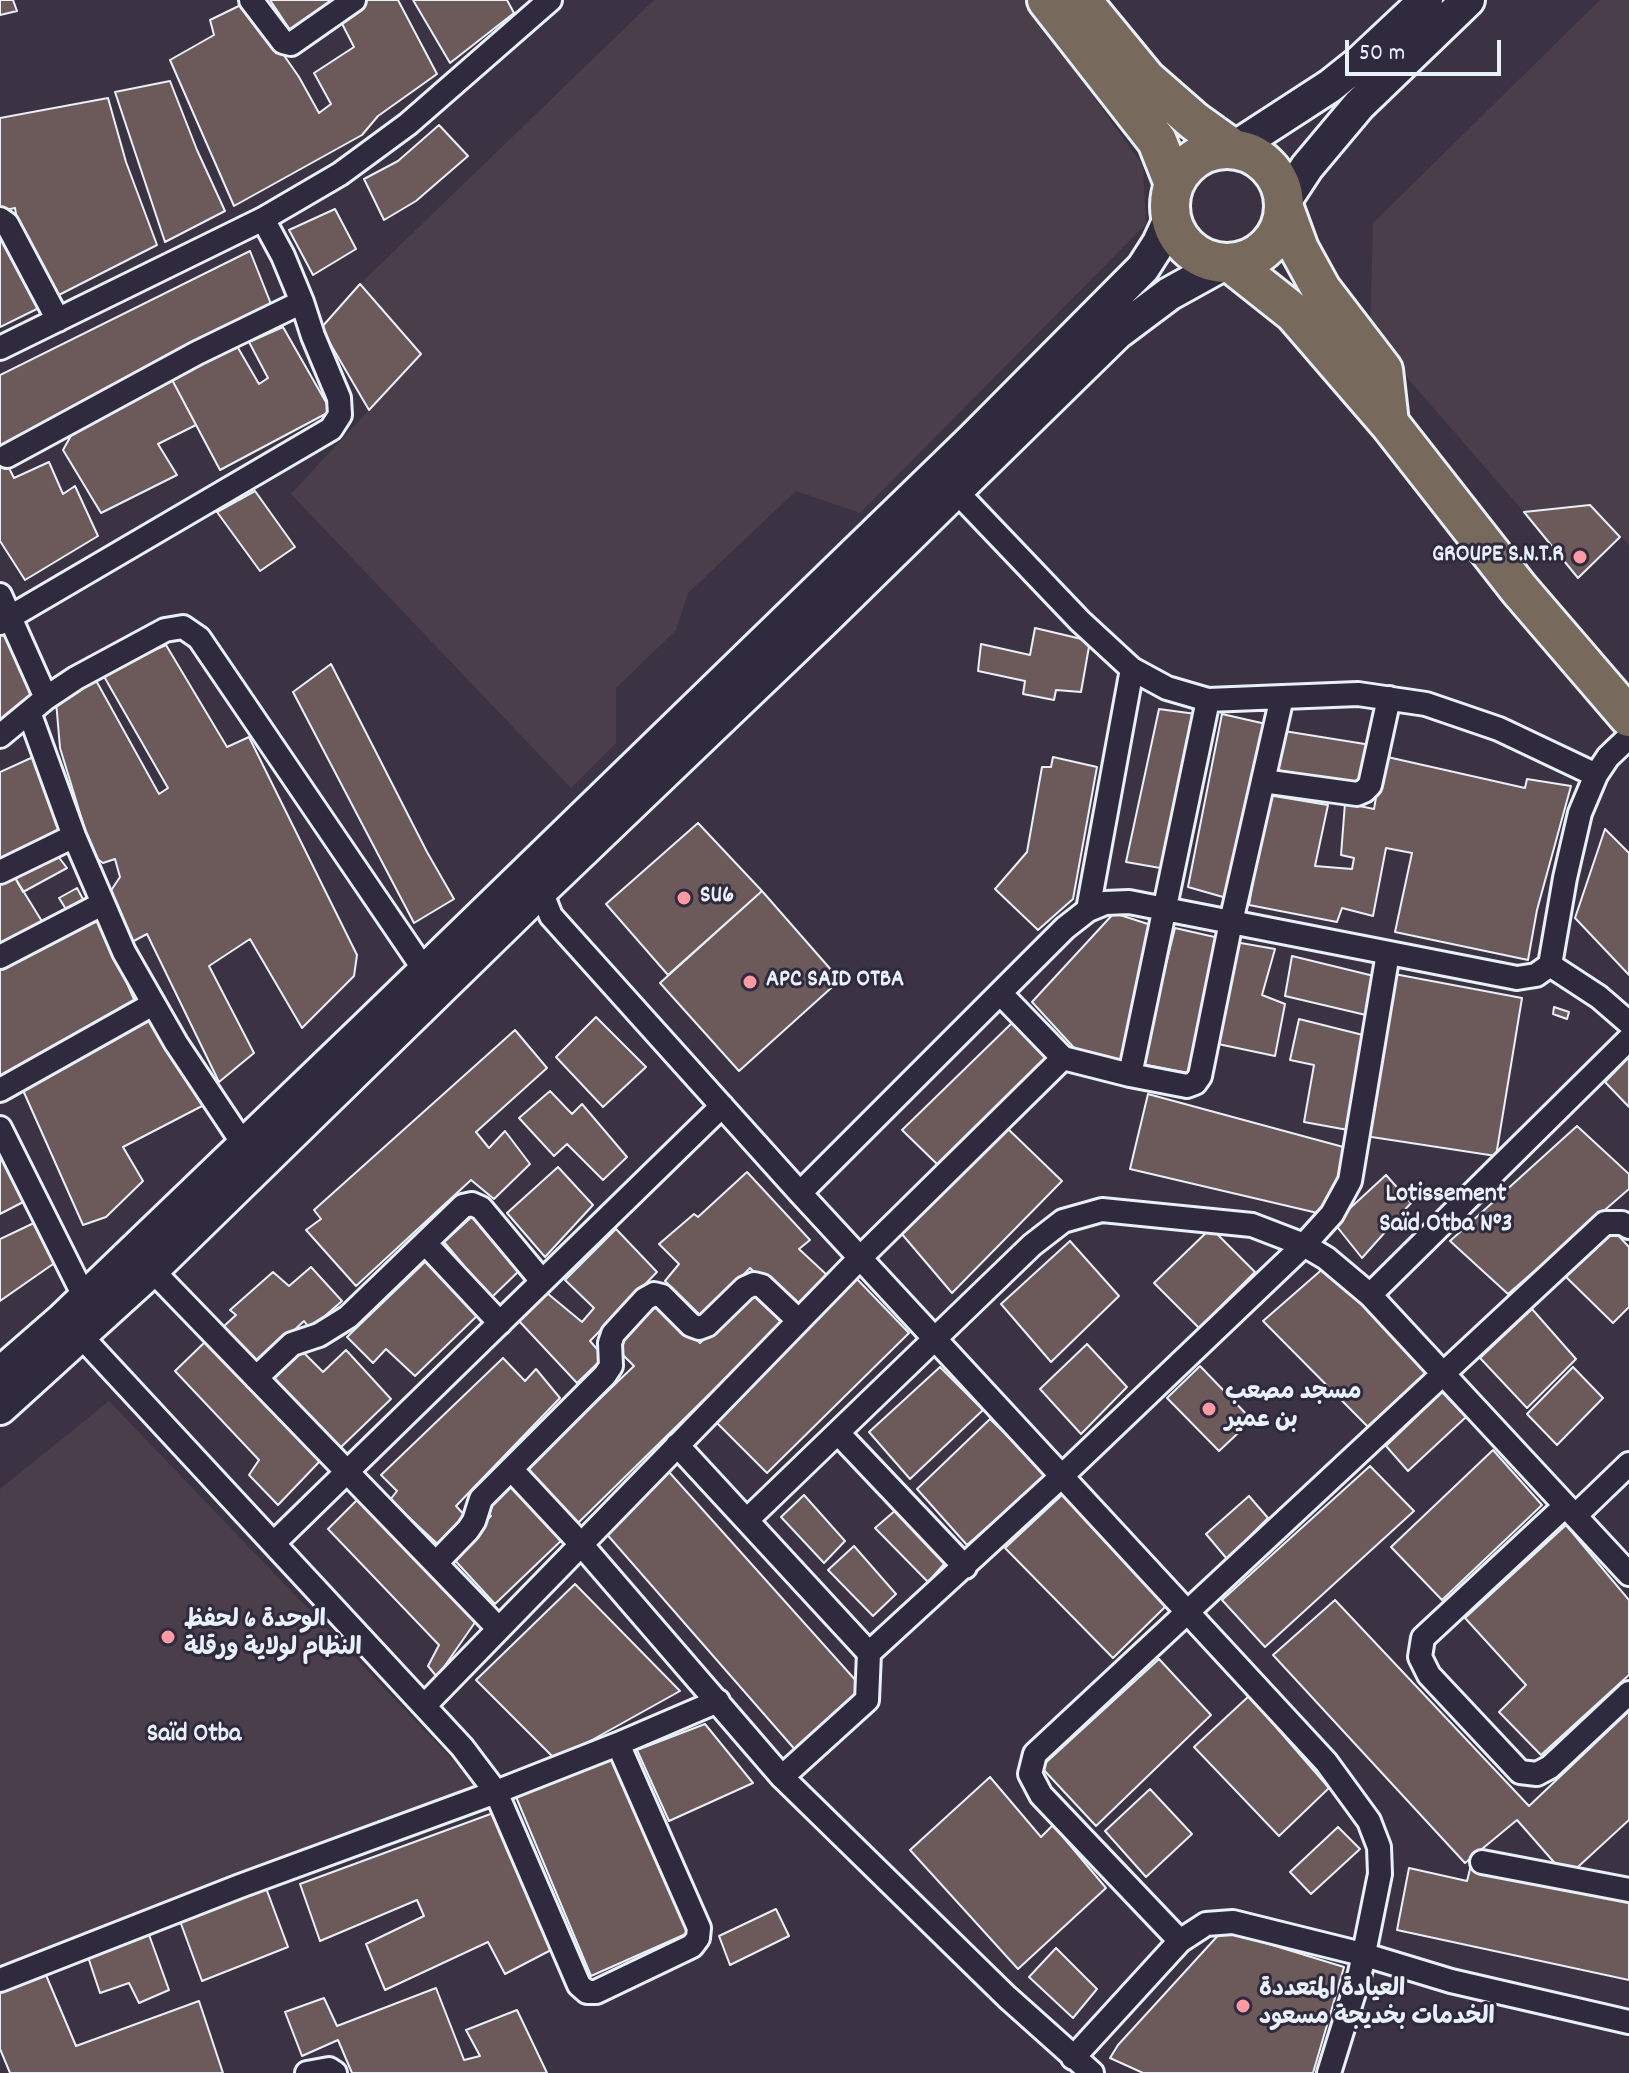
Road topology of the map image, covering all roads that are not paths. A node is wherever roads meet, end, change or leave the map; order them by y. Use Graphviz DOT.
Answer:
graph roads {
  1 [pos="251,0"];
  2 [pos="354,0"];
  3 [pos="550,0"];
  4 [pos="1047,0"];
  5 [pos="1081,0"];
  6 [pos="1426,0"];
  7 [pos="1468,0"];
  8 [pos="1233,149"];
  9 [pos="1173,200"];
  10 [pos="1284,205"];
  11 [pos="0,219"];
  12 [pos="263,219"];
  13 [pos="1228,263"];
  14 [pos="302,302"];
  15 [pos="58,320"];
  16 [pos="0,348"];
  17 [pos="1389,423"];
  18 [pos="7,456"];
  19 [pos="956,491"];
  20 [pos="0,595"];
  21 [pos="5,620"];
  22 [pos="1132,669"];
  23 [pos="1282,697"];
  24 [pos="1389,698"];
  25 [pos="1208,700"];
  26 [pos="38,705"];
  27 [pos="1629,717"];
  28 [pos="0,736"];
  29 [pos="1629,737"];
  30 [pos="1596,775"];
  31 [pos="1263,781"];
  32 [pos="74,836"];
  33 [pos="0,872"];
  34 [pos="531,895"];
  35 [pos="102,904"];
  36 [pos="1166,909"];
  37 [pos="1088,910"];
  38 [pos="1231,922"];
  39 [pos="1388,953"];
  40 [pos="0,957"];
  41 [pos="1550,965"];
  42 [pos="425,971"];
  43 [pos="1000,993"];
  44 [pos="153,1004"];
  45 [pos="1629,1023"];
  46 [pos="1629,1039"];
  47 [pos="1063,1058"];
  48 [pos="1130,1075"];
  49 [pos="0,1090"];
  50 [pos="722,1106"];
  51 [pos="0,1128"];
  52 [pos="244,1145"];
  53 [pos="800,1193"];
  54 [pos="1629,1227"];
  55 [pos="425,1243"];
  56 [pos="1304,1245"];
  57 [pos="861,1257"];
  58 [pos="152,1270"];
  59 [pos="542,1281"];
  60 [pos="1370,1295"];
  61 [pos="85,1298"];
  62 [pos="799,1321"];
  63 [pos="500,1323"];
  64 [pos="80,1335"];
  65 [pos="937,1338"];
  66 [pos="0,1374"];
  67 [pos="1444,1374"];
  68 [pos="256,1378"];
  69 [pos="0,1408"];
  70 [pos="838,1433"];
  71 [pos="677,1445"];
  72 [pos="1629,1464"];
  73 [pos="511,1469"];
  74 [pos="347,1472"];
  75 [pos="1063,1475"];
  76 [pos="1570,1511"];
  77 [pos="747,1520"];
  78 [pos="274,1543"];
  79 [pos="580,1543"];
  80 [pos="436,1563"];
  81 [pos="965,1567"];
  82 [pos="1629,1574"];
  83 [pos="1189,1611"];
  84 [pos="499,1629"];
  85 [pos="869,1653"];
  86 [pos="1629,1693"];
  87 [pos="718,1701"];
  88 [pos="425,1705"];
  89 [pos="618,1744"];
  90 [pos="782,1777"];
  91 [pos="496,1792"];
  92 [pos="1482,1862"];
  93 [pos="1629,1890"];
  94 [pos="1180,1941"];
  95 [pos="1362,1954"];
  96 [pos="0,1980"];
  97 [pos="1629,2022"];
  98 [pos="1073,2058"];
  99 [pos="307,2073"];
  100 [pos="335,2073"];
  101 [pos="1092,2073"];
  102 [pos="1329,2073"];
  1 -- 2 [label="street"];
  3 -- 12 [label="street"];
  4 -- 9 [label="highway"];
  5 -- 8 [label="highway"];
  6 -- 8 [label="main road"];
  7 -- 10 [label="main road"];
  8 -- 9 [label="highway"];
  8 -- 10 [label="highway"];
  9 -- 13 [label="highway"];
  9 -- 34 [label="main road"];
  10 -- 13 [label="highway"];
  10 -- 17 [label="highway"];
  11 -- 15 [label="street"];
  12 -- 14 [label="street"];
  12 -- 15 [label="street"];
  13 -- 17 [label="highway"];
  13 -- 19 [label="main road"];
  14 -- 18 [label="street"];
  14 -- 21 [label="street"];
  15 -- 16 [label="street"];
  17 -- 27 [label="highway"];
  19 -- 22 [label="street"];
  19 -- 34 [label="main road"];
  20 -- 21 [label="street"];
  21 -- 26 [label="street"];
  22 -- 25 [label="street"];
  22 -- 37 [label="street"];
  23 -- 24 [label="street"];
  23 -- 25 [label="street"];
  23 -- 31 [label="street"];
  24 -- 30 [label="street"];
  24 -- 31 [label="street"];
  25 -- 36 [label="street"];
  26 -- 28 [label="street"];
  26 -- 32 [label="street"];
  26 -- 42 [label="street"];
  29 -- 30 [label="street"];
  30 -- 41 [label="street"];
  31 -- 38 [label="street"];
  32 -- 33 [label="street"];
  32 -- 35 [label="street"];
  34 -- 42 [label="main road"];
  34 -- 50 [label="street"];
  34 -- 58 [label="main road"];
  35 -- 40 [label="street"];
  35 -- 44 [label="street"];
  36 -- 37 [label="street"];
  36 -- 38 [label="street"];
  36 -- 48 [label="street"];
  37 -- 43 [label="street"];
  38 -- 39 [label="street"];
  38 -- 48 [label="street"];
  39 -- 41 [label="street"];
  39 -- 56 [label="street"];
  41 -- 45 [label="street"];
  42 -- 52 [label="main road"];
  43 -- 47 [label="street"];
  43 -- 53 [label="street"];
  44 -- 49 [label="street"];
  44 -- 52 [label="street"];
  46 -- 60 [label="street"];
  47 -- 48 [label="street"];
  47 -- 57 [label="street"];
  50 -- 53 [label="street"];
  50 -- 59 [label="street"];
  51 -- 61 [label="street"];
  52 -- 61 [label="main road"];
  53 -- 57 [label="street"];
  54 -- 67 [label="street"];
  55 -- 59 [label="street"];
  55 -- 63 [label="street"];
  55 -- 68 [label="street"];
  56 -- 60 [label="street"];
  56 -- 65 [label="street"];
  56 -- 75 [label="street"];
  57 -- 62 [label="street"];
  57 -- 65 [label="street"];
  58 -- 64 [label="main road"];
  58 -- 68 [label="street"];
  59 -- 63 [label="street"];
  60 -- 67 [label="street"];
  61 -- 66 [label="main road"];
  62 -- 71 [label="street"];
  62 -- 73 [label="street"];
  63 -- 74 [label="street"];
  64 -- 69 [label="main road"];
  64 -- 78 [label="street"];
  65 -- 70 [label="street"];
  65 -- 75 [label="street"];
  67 -- 76 [label="street"];
  67 -- 83 [label="street"];
  68 -- 74 [label="street"];
  70 -- 77 [label="street"];
  70 -- 81 [label="street"];
  71 -- 77 [label="street"];
  71 -- 79 [label="street"];
  72 -- 76 [label="street"];
  73 -- 79 [label="street"];
  73 -- 80 [label="street"];
  74 -- 78 [label="street"];
  74 -- 80 [label="street"];
  75 -- 81 [label="street"];
  75 -- 83 [label="street"];
  76 -- 82 [label="street"];
  76 -- 86 [label="street"];
  77 -- 85 [label="street"];
  78 -- 88 [label="street"];
  79 -- 84 [label="street"];
  79 -- 87 [label="street"];
  80 -- 84 [label="street"];
  81 -- 85 [label="street"];
  83 -- 94 [label="street"];
  83 -- 95 [label="street"];
  84 -- 88 [label="street"];
  85 -- 90 [label="street"];
  87 -- 89 [label="street"];
  87 -- 90 [label="street"];
  88 -- 91 [label="street"];
  89 -- 91 [label="street"];
  89 -- 91 [label="street"];
  90 -- 98 [label="street"];
  91 -- 96 [label="street"];
  92 -- 93 [label="street"];
  94 -- 95 [label="street"];
  94 -- 98 [label="street"];
  95 -- 97 [label="street"];
  95 -- 102 [label="street"];
  98 -- 101 [label="street"];
  99 -- 100 [label="street"];
}
